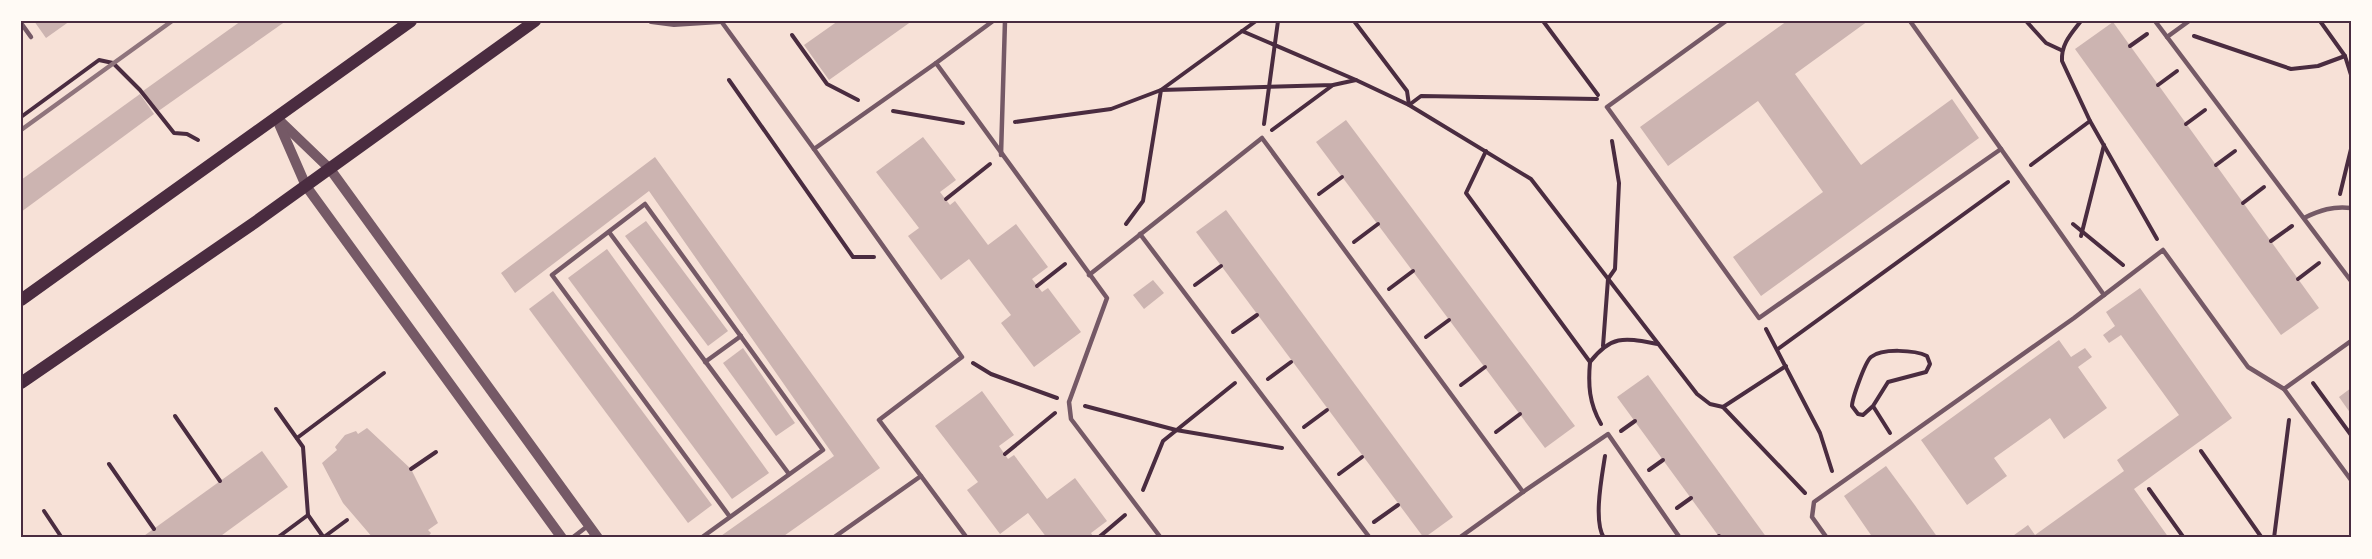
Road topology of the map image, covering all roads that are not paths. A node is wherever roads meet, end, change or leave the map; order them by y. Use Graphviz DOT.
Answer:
graph roads {
  1 [pos="411,21"];
  2 [pos="535,21"];
  3 [pos="651,21"];
  4 [pos="721,21"];
  5 [pos="993,21"];
  6 [pos="1005,21"];
  7 [pos="1726,21"];
  8 [pos="1910,21"];
  9 [pos="2189,21"];
  10 [pos="21,23"];
  11 [pos="2157,23"];
  12 [pos="31,37"];
  13 [pos="2167,37"];
  14 [pos="936,63"];
  15 [pos="277,118"];
  16 [pos="814,149"];
  17 [pos="2001,149"];
  18 [pos="1001,155"];
  19 [pos="330,169"];
  20 [pos="306,186"];
  21 [pos="2351,208"];
  22 [pos="2304,218"];
  23 [pos="609,232"];
  24 [pos="1140,234"];
  25 [pos="1089,275"];
  26 [pos="2351,280"];
  27 [pos="2104,295"];
  28 [pos="21,300"];
  29 [pos="741,336"];
  30 [pos="2351,341"];
  31 [pos="705,362"];
  32 [pos="21,383"];
  33 [pos="2284,389"];
  34 [pos="789,474"];
  35 [pos="921,476"];
  36 [pos="2351,480"];
  37 [pos="1523,492"];
  38 [pos="730,517"];
  39 [pos="589,525"];
  40 [pos="562,538"];
  41 [pos="572,538"];
  42 [pos="598,538"];
  43 [pos="701,538"];
  44 [pos="832,538"];
  45 [pos="967,538"];
  46 [pos="1161,538"];
  47 [pos="1370,538"];
  48 [pos="1459,538"];
  49 [pos="1680,538"];
  50 [pos="1827,538"];
  1 -- 15 [label="main road"];
  2 -- 19 [label="main road"];
  3 -- 4 [label="street"];
  4 -- 16 [label="lane"];
  5 -- 14 [label="lane"];
  6 -- 18 [label="lane"];
  7 -- 17 [label="lane"];
  8 -- 17 [label="lane"];
  9 -- 13 [label="lane"];
  10 -- 12 [label="lane"];
  11 -- 13 [label="lane"];
  13 -- 22 [label="lane"];
  14 -- 16 [label="lane"];
  14 -- 18 [label="lane"];
  15 -- 19 [label="street"];
  15 -- 20 [label="street"];
  15 -- 28 [label="main road"];
  16 -- 35 [label="lane"];
  17 -- 27 [label="lane"];
  18 -- 25 [label="lane"];
  19 -- 20 [label="main road"];
  19 -- 39 [label="street"];
  20 -- 32 [label="main road"];
  20 -- 40 [label="street"];
  21 -- 22 [label="lane"];
  22 -- 26 [label="lane"];
  23 -- 29 [label="lane"];
  23 -- 31 [label="lane"];
  23 -- 38 [label="lane"];
  24 -- 25 [label="lane"];
  24 -- 37 [label="lane"];
  24 -- 47 [label="lane"];
  25 -- 46 [label="lane"];
  27 -- 33 [label="lane"];
  27 -- 50 [label="lane"];
  29 -- 31 [label="lane"];
  29 -- 34 [label="lane"];
  30 -- 33 [label="lane"];
  31 -- 34 [label="lane"];
  33 -- 36 [label="lane"];
  34 -- 38 [label="lane"];
  35 -- 44 [label="lane"];
  35 -- 45 [label="lane"];
  37 -- 48 [label="lane"];
  37 -- 49 [label="lane"];
  38 -- 43 [label="lane"];
  39 -- 41 [label="lane"];
  39 -- 42 [label="street"];
}
